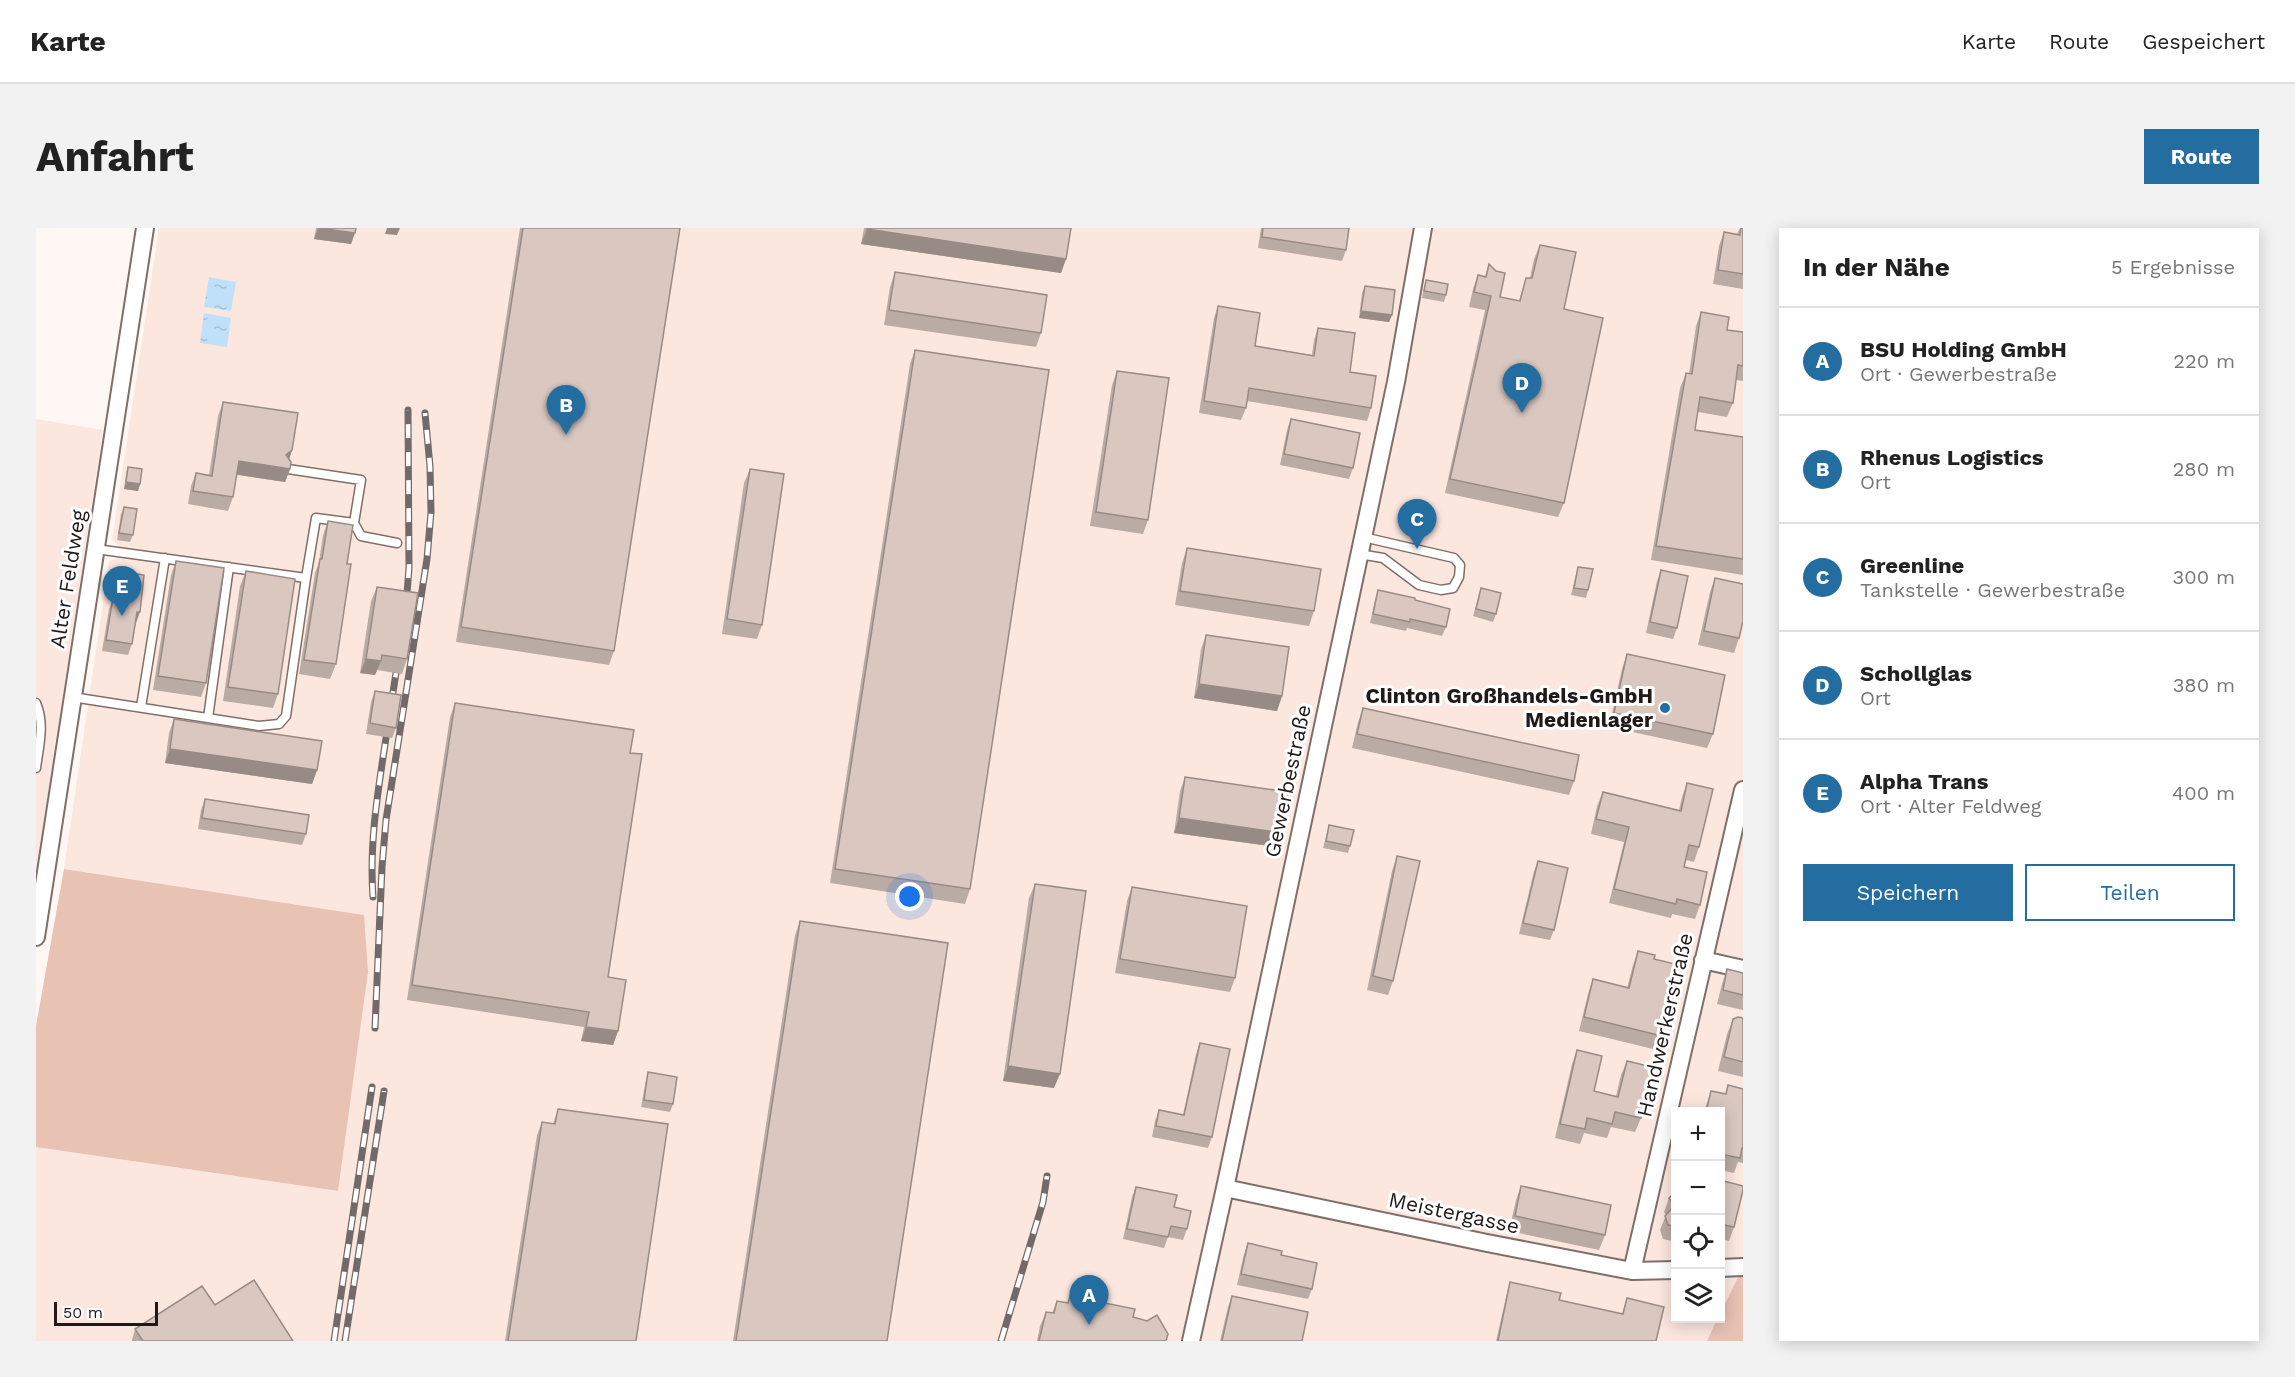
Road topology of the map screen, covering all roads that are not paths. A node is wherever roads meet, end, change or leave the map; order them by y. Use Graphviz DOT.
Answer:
graph roads {
  1 [pos="145,228"];
  2 [pos="1423,228"];
  3 [pos="288,469"];
  4 [pos="354,523"];
  5 [pos="1363,537"];
  6 [pos="397,543"];
  7 [pos="96,549"];
  8 [pos="1359,554"];
  9 [pos="165,558"];
  10 [pos="229,567"];
  11 [pos="306,578"];
  12 [pos="72,697"];
  13 [pos="36,702"];
  14 [pos="141,708"];
  15 [pos="208,718"];
  16 [pos="36,768"];
  17 [pos="1743,790"];
  18 [pos="36,937"];
  19 [pos="1703,960"];
  20 [pos="1743,969"];
  21 [pos="1225,1188"];
  22 [pos="1725,1268"];
  23 [pos="1743,1268"];
  24 [pos="1671,1270"];
  25 [pos="1632,1271"];
  26 [pos="1191,1341"];
  1 -- 7 [label="street, Alter Feldweg"];
  2 -- 5 [label="street, Gewerbestraße"];
  3 -- 4 [label="lane"];
  4 -- 6 [label="lane"];
  4 -- 11 [label="lane"];
  5 -- 8 [label="street, Gewerbestraße"];
  5 -- 8 [label="lane"];
  7 -- 9 [label="lane"];
  7 -- 12 [label="street, Alter Feldweg"];
  8 -- 21 [label="street, Gewerbestraße"];
  9 -- 10 [label="lane"];
  9 -- 14 [label="lane"];
  10 -- 11 [label="lane"];
  10 -- 15 [label="lane"];
  11 -- 15 [label="lane"];
  12 -- 14 [label="lane"];
  12 -- 18 [label="street, Alter Feldweg"];
  13 -- 16 [label="lane"];
  14 -- 15 [label="lane"];
  17 -- 19 [label="street, Handwerkerstraße"];
  19 -- 20 [label="street"];
  19 -- 25 [label="street, Handwerkerstraße"];
  21 -- 25 [label="street, Meistergasse"];
  21 -- 26 [label="street, Gewerbestraße"];
  22 -- 23 [label="street"];
  24 -- 25 [label="street, Meistergasse"];
}
